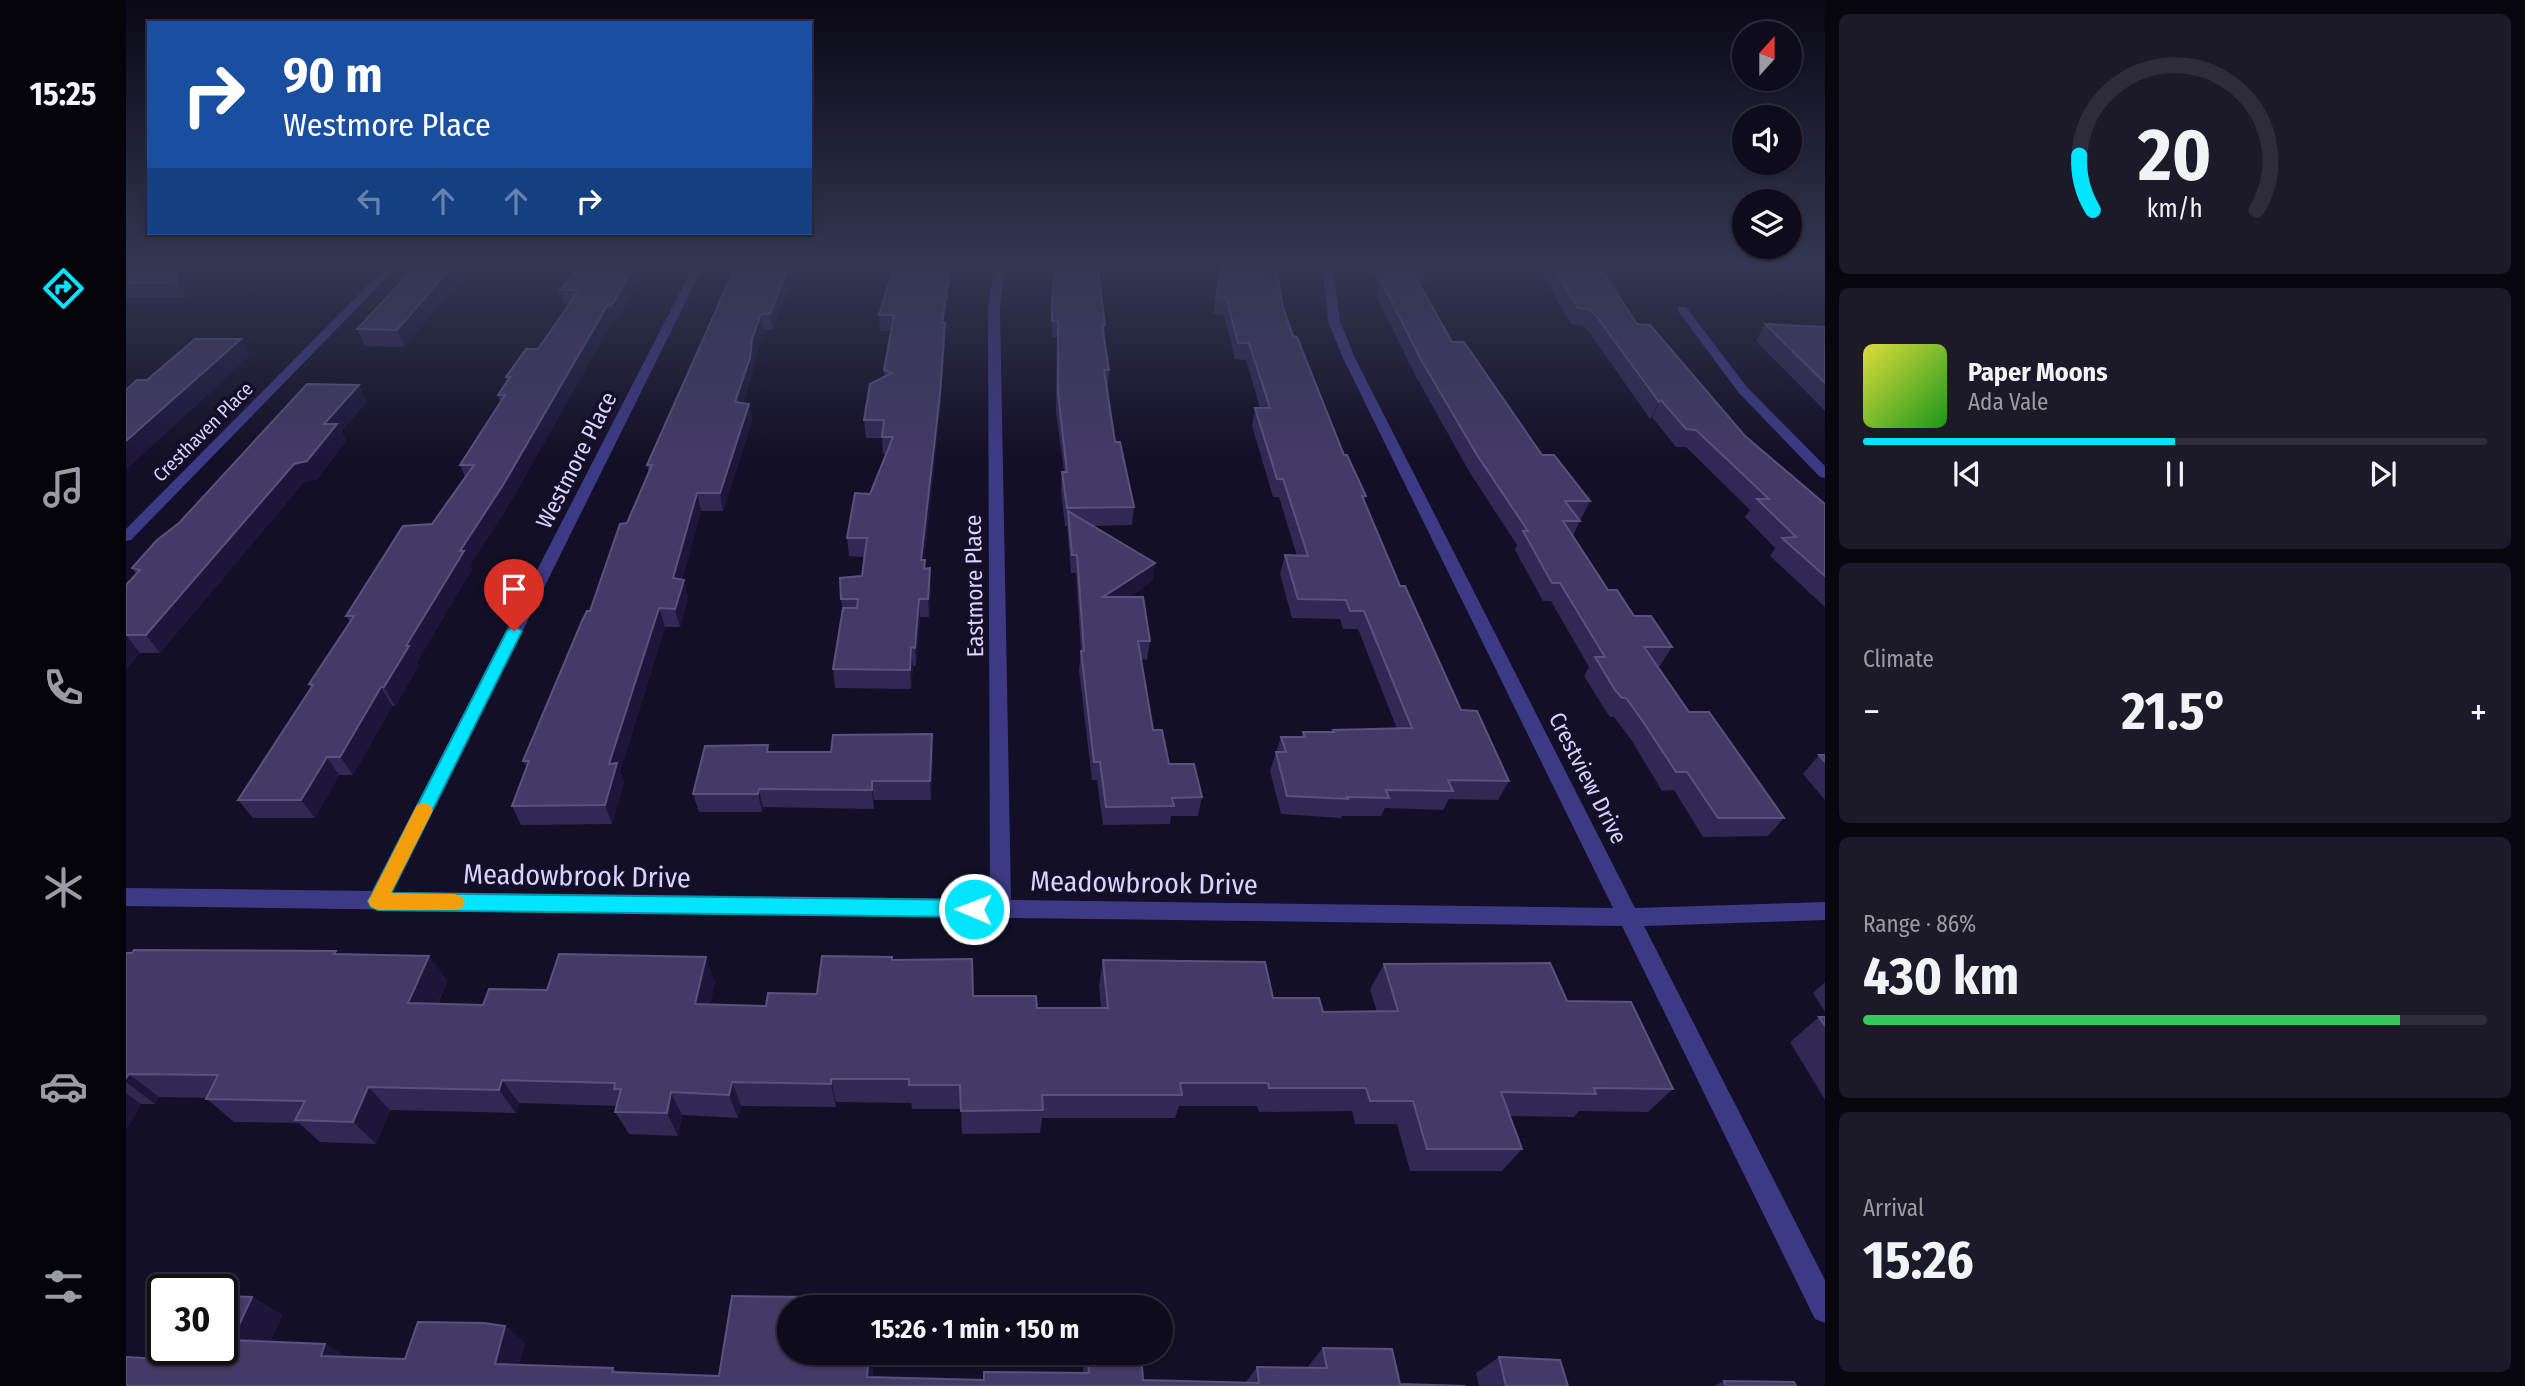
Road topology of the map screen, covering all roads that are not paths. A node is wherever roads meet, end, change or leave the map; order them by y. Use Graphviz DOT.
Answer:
graph roads {
  1 [pos="332,328"];
  2 [pos="667,328"];
  3 [pos="994,328"];
  4 [pos="1337,328"];
  5 [pos="1696,328"];
  6 [pos="1825,474"];
  7 [pos="126,537"];
  8 [pos="126,897"];
  9 [pos="378,901"];
  10 [pos="1000,909"];
  11 [pos="1825,912"];
  12 [pos="1630,917"];
  13 [pos="1825,1309"];
  1 -- 7 [label="street, Cresthaven Place"];
  2 -- 9 [label="street, Westmore Place"];
  3 -- 10 [label="street, Eastmore Place"];
  4 -- 12 [label="street, Crestview Drive"];
  5 -- 6 [label="street"];
  8 -- 9 [label="street, Meadowbrook Drive"];
  9 -- 10 [label="street, Meadowbrook Drive"];
  10 -- 12 [label="street, Meadowbrook Drive"];
  11 -- 12 [label="street, Meadowbrook Drive"];
  12 -- 13 [label="street, Crestview Drive"];
}
